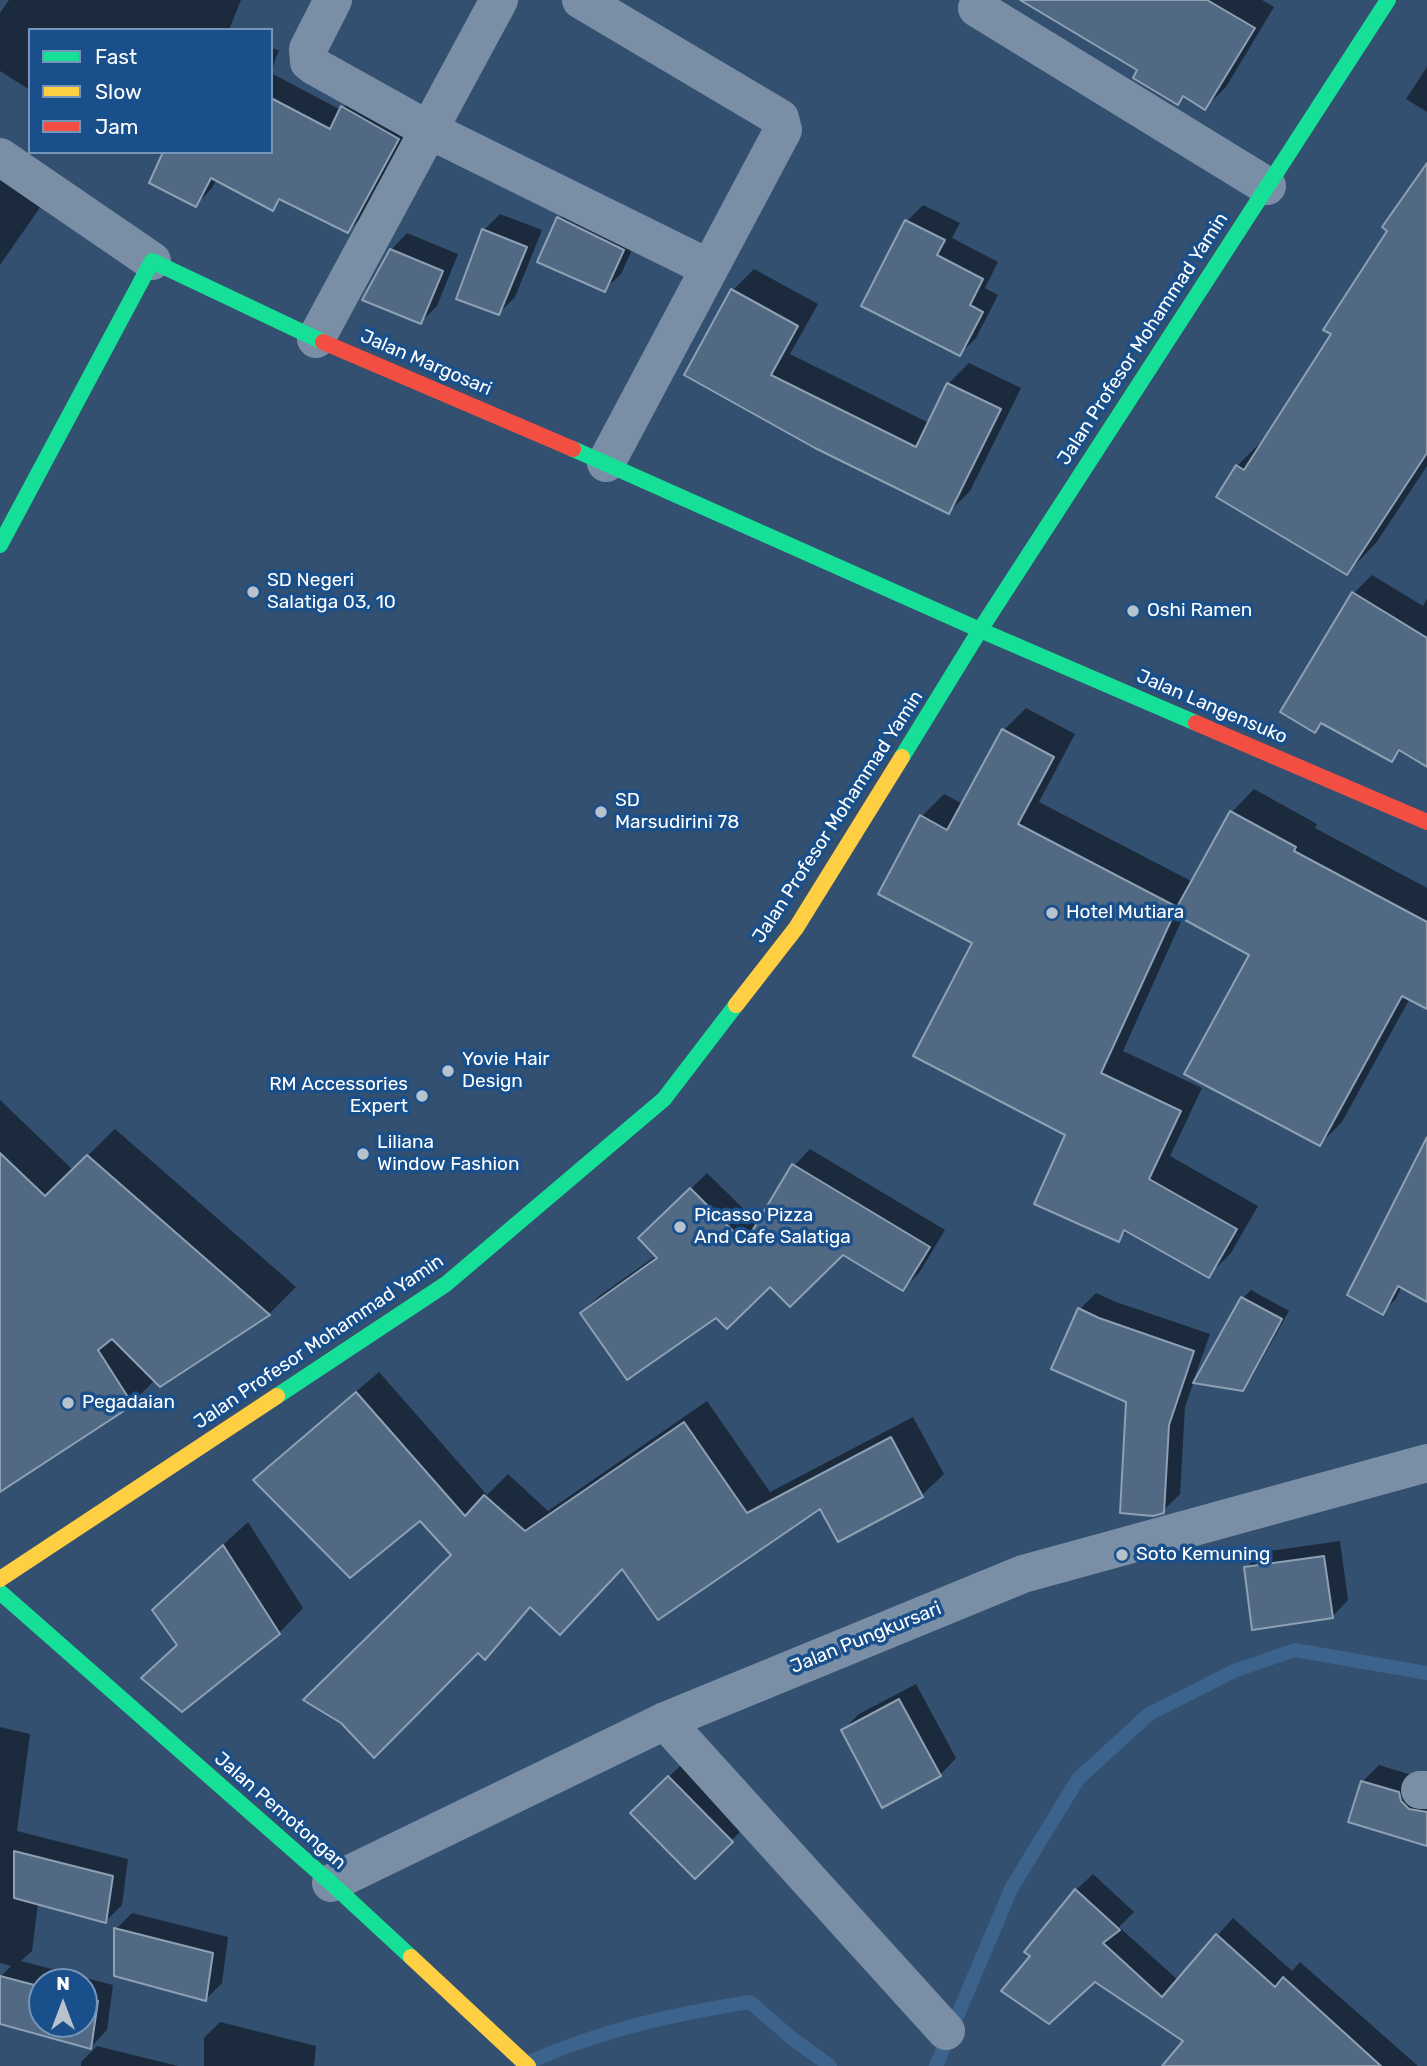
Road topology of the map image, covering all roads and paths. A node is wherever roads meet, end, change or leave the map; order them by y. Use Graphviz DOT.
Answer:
graph roads {
  1 [pos="334,0"];
  2 [pos="499,0"];
  3 [pos="581,0"];
  4 [pos="1388,0"];
  5 [pos="977,8"];
  6 [pos="427,129"];
  7 [pos="0,157"];
  8 [pos="1267,186"];
  9 [pos="152,261"];
  10 [pos="709,268"];
  11 [pos="316,339"];
  12 [pos="606,463"];
  13 [pos="0,545"];
  14 [pos="981,630"];
  15 [pos="1427,822"];
  16 [pos="1427,1463"];
  17 [pos="0,1579"];
  18 [pos="0,1592"];
  19 [pos="665,1721"];
  20 [pos="331,1883"];
  21 [pos="946,2031"];
  22 [pos="528,2066"];
  1 -- 6 [label="street"];
  2 -- 6 [label="street"];
  3 -- 10 [label="street"];
  4 -- 8 [label="street, Jalan Profesor Mohammad Yamin"];
  5 -- 8 [label="street"];
  6 -- 10 [label="street"];
  6 -- 11 [label="street"];
  7 -- 9 [label="street"];
  8 -- 14 [label="street, Jalan Profesor Mohammad Yamin"];
  9 -- 11 [label="street, Jalan Margosari"];
  9 -- 13 [label="street"];
  10 -- 12 [label="street"];
  11 -- 12 [label="street, Jalan Margosari"];
  12 -- 14 [label="street, Jalan Margosari"];
  14 -- 15 [label="street, Jalan Langensuko"];
  14 -- 17 [label="street, Jalan Profesor Mohammad Yamin"];
  16 -- 19 [label="street, Jalan Pungkursari"];
  18 -- 20 [label="street, Jalan Pemotongan"];
  19 -- 20 [label="street, Jalan Pungkursari"];
  19 -- 21 [label="street"];
  20 -- 22 [label="street, Jalan Pemotongan"];
}
